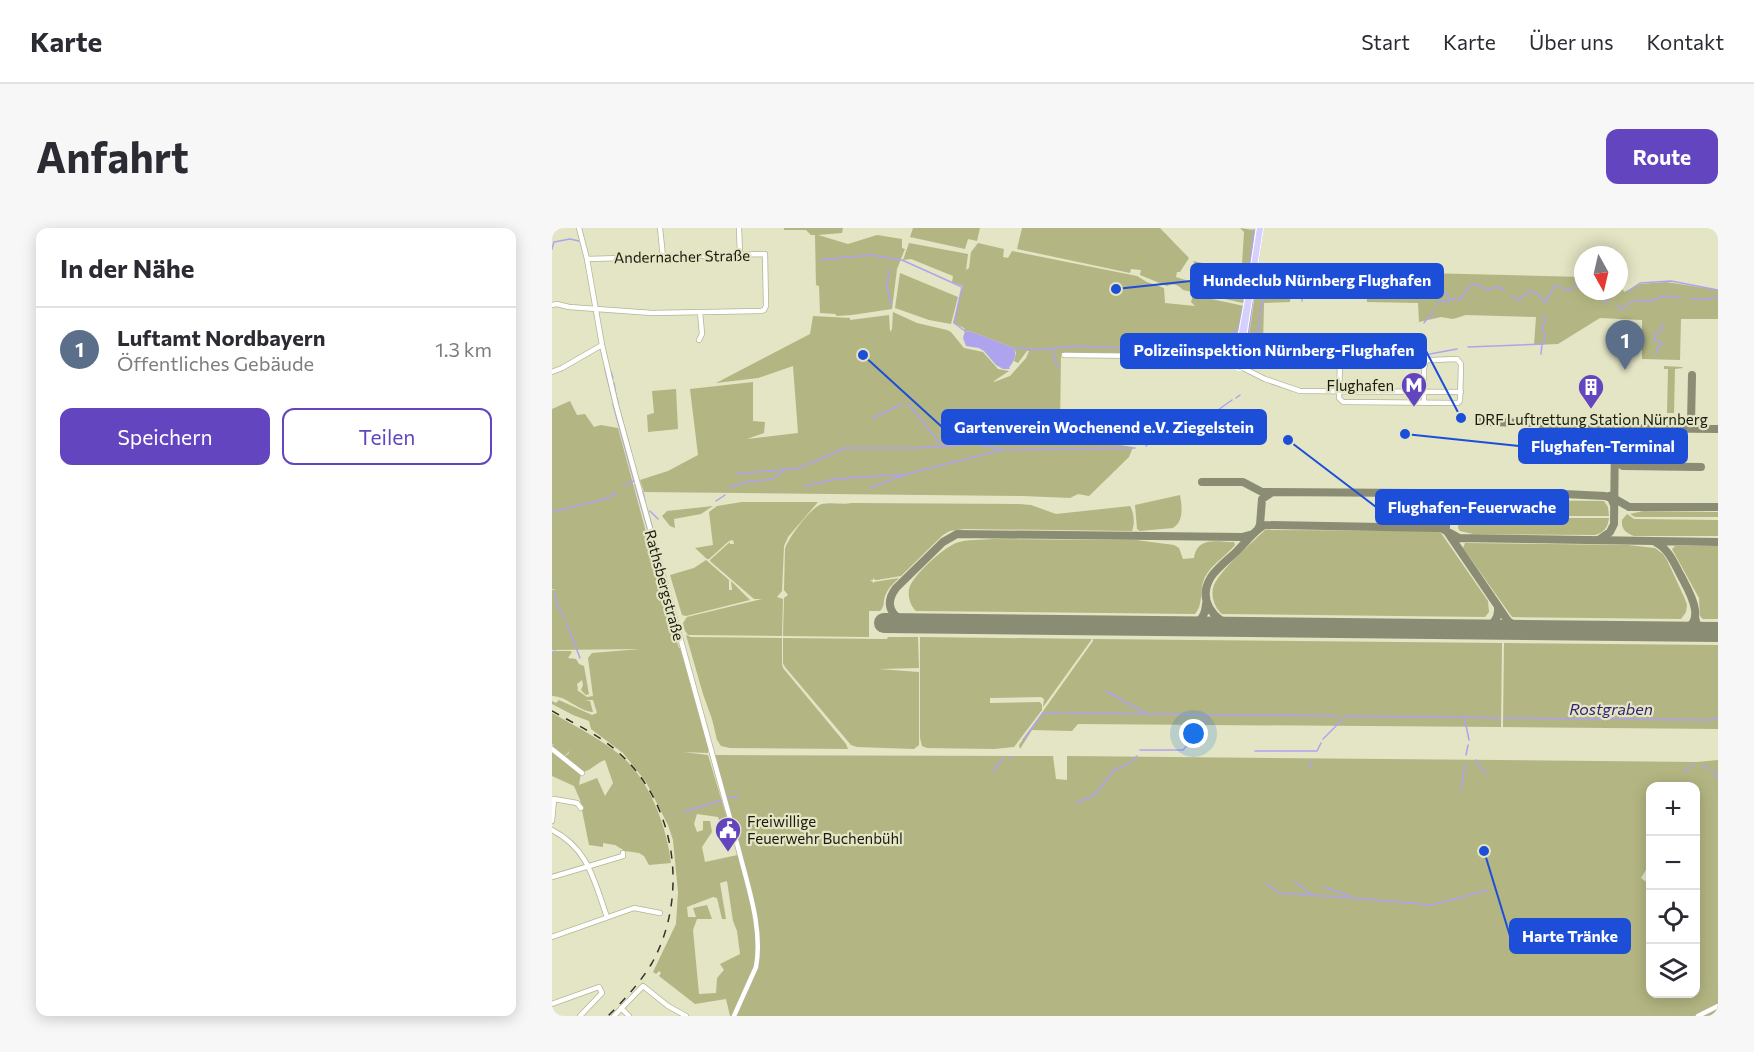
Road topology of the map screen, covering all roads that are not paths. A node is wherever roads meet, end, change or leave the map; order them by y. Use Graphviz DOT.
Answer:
graph roads {
  1 [pos="579,228"];
  2 [pos="660,228"];
  3 [pos="739,228"];
  4 [pos="1260,228"];
  5 [pos="740,255"];
  6 [pos="663,257"];
  7 [pos="587,259"];
  8 [pos="1252,278"];
  9 [pos="552,305"];
  10 [pos="596,309"];
  11 [pos="700,312"];
  12 [pos="1244,331"];
  13 [pos="699,340"];
  14 [pos="602,345"];
  15 [pos="1247,351"];
  16 [pos="1262,353"];
  17 [pos="1232,354"];
  18 [pos="1064,355"];
  19 [pos="1340,356"];
  20 [pos="1426,359"];
  21 [pos="1250,360"];
  22 [pos="1241,367"];
  23 [pos="552,372"];
  24 [pos="1339,392"];
  25 [pos="1377,392"];
  26 [pos="1461,392"];
  27 [pos="1424,393"];
  28 [pos="1377,402"];
  29 [pos="1424,403"];
  30 [pos="552,748"];
  31 [pos="582,773"];
  32 [pos="553,799"];
  33 [pos="581,808"];
  34 [pos="552,821"];
  35 [pos="552,830"];
  36 [pos="623,853"];
  37 [pos="589,867"];
  38 [pos="552,877"];
  39 [pos="660,913"];
  40 [pos="608,917"];
  41 [pos="552,936"];
  42 [pos="552,1004"];
  43 [pos="1718,1006"];
  44 [pos="621,1008"];
  45 [pos="580,1016"];
  46 [pos="614,1016"];
  47 [pos="629,1016"];
  48 [pos="686,1016"];
  49 [pos="734,1016"];
  50 [pos="1698,1016"];
  1 -- 7 [label="street, Rathsbergstraße"];
  2 -- 6 [label="street"];
  3 -- 5 [label="street"];
  4 -- 8 [label="main road"];
  5 -- 6 [label="street, Andernacher Straße"];
  5 -- 11 [label="street, Andernacher Straße"];
  6 -- 7 [label="street, Andernacher Straße"];
  7 -- 10 [label="street, Rathsbergstraße"];
  8 -- 12 [label="main road"];
  8 -- 17 [label="main road"];
  9 -- 10 [label="street, Andernacher Straße"];
  10 -- 11 [label="street, Andernacher Straße"];
  10 -- 14 [label="street, Rathsbergstraße"];
  11 -- 13 [label="street"];
  12 -- 15 [label="main road"];
  12 -- 16 [label="street"];
  14 -- 23 [label="street"];
  14 -- 49 [label="street, Rathsbergstraße"];
  15 -- 16 [label="street"];
  15 -- 17 [label="main road"];
  15 -- 21 [label="main road"];
  16 -- 19 [label="street"];
  17 -- 18 [label="street"];
  17 -- 22 [label="main road"];
  19 -- 20 [label="street"];
  19 -- 21 [label="street"];
  19 -- 24 [label="street"];
  20 -- 26 [label="street"];
  20 -- 27 [label="street"];
  21 -- 22 [label="main road"];
  22 -- 24 [label="street"];
  24 -- 25 [label="street"];
  24 -- 28 [label="street"];
  25 -- 27 [label="street"];
  25 -- 28 [label="street"];
  26 -- 27 [label="street"];
  26 -- 29 [label="street"];
  27 -- 29 [label="street"];
  28 -- 29 [label="street"];
  30 -- 31 [label="street"];
  32 -- 33 [label="street"];
  32 -- 34 [label="street"];
  35 -- 37 [label="street"];
  36 -- 37 [label="street"];
  37 -- 38 [label="street"];
  37 -- 40 [label="street"];
  39 -- 40 [label="street"];
  40 -- 41 [label="street"];
  42 -- 45 [label="street"];
  43 -- 50 [label="street"];
  44 -- 46 [label="street"];
  44 -- 47 [label="street"];
  44 -- 48 [label="street"];
}
